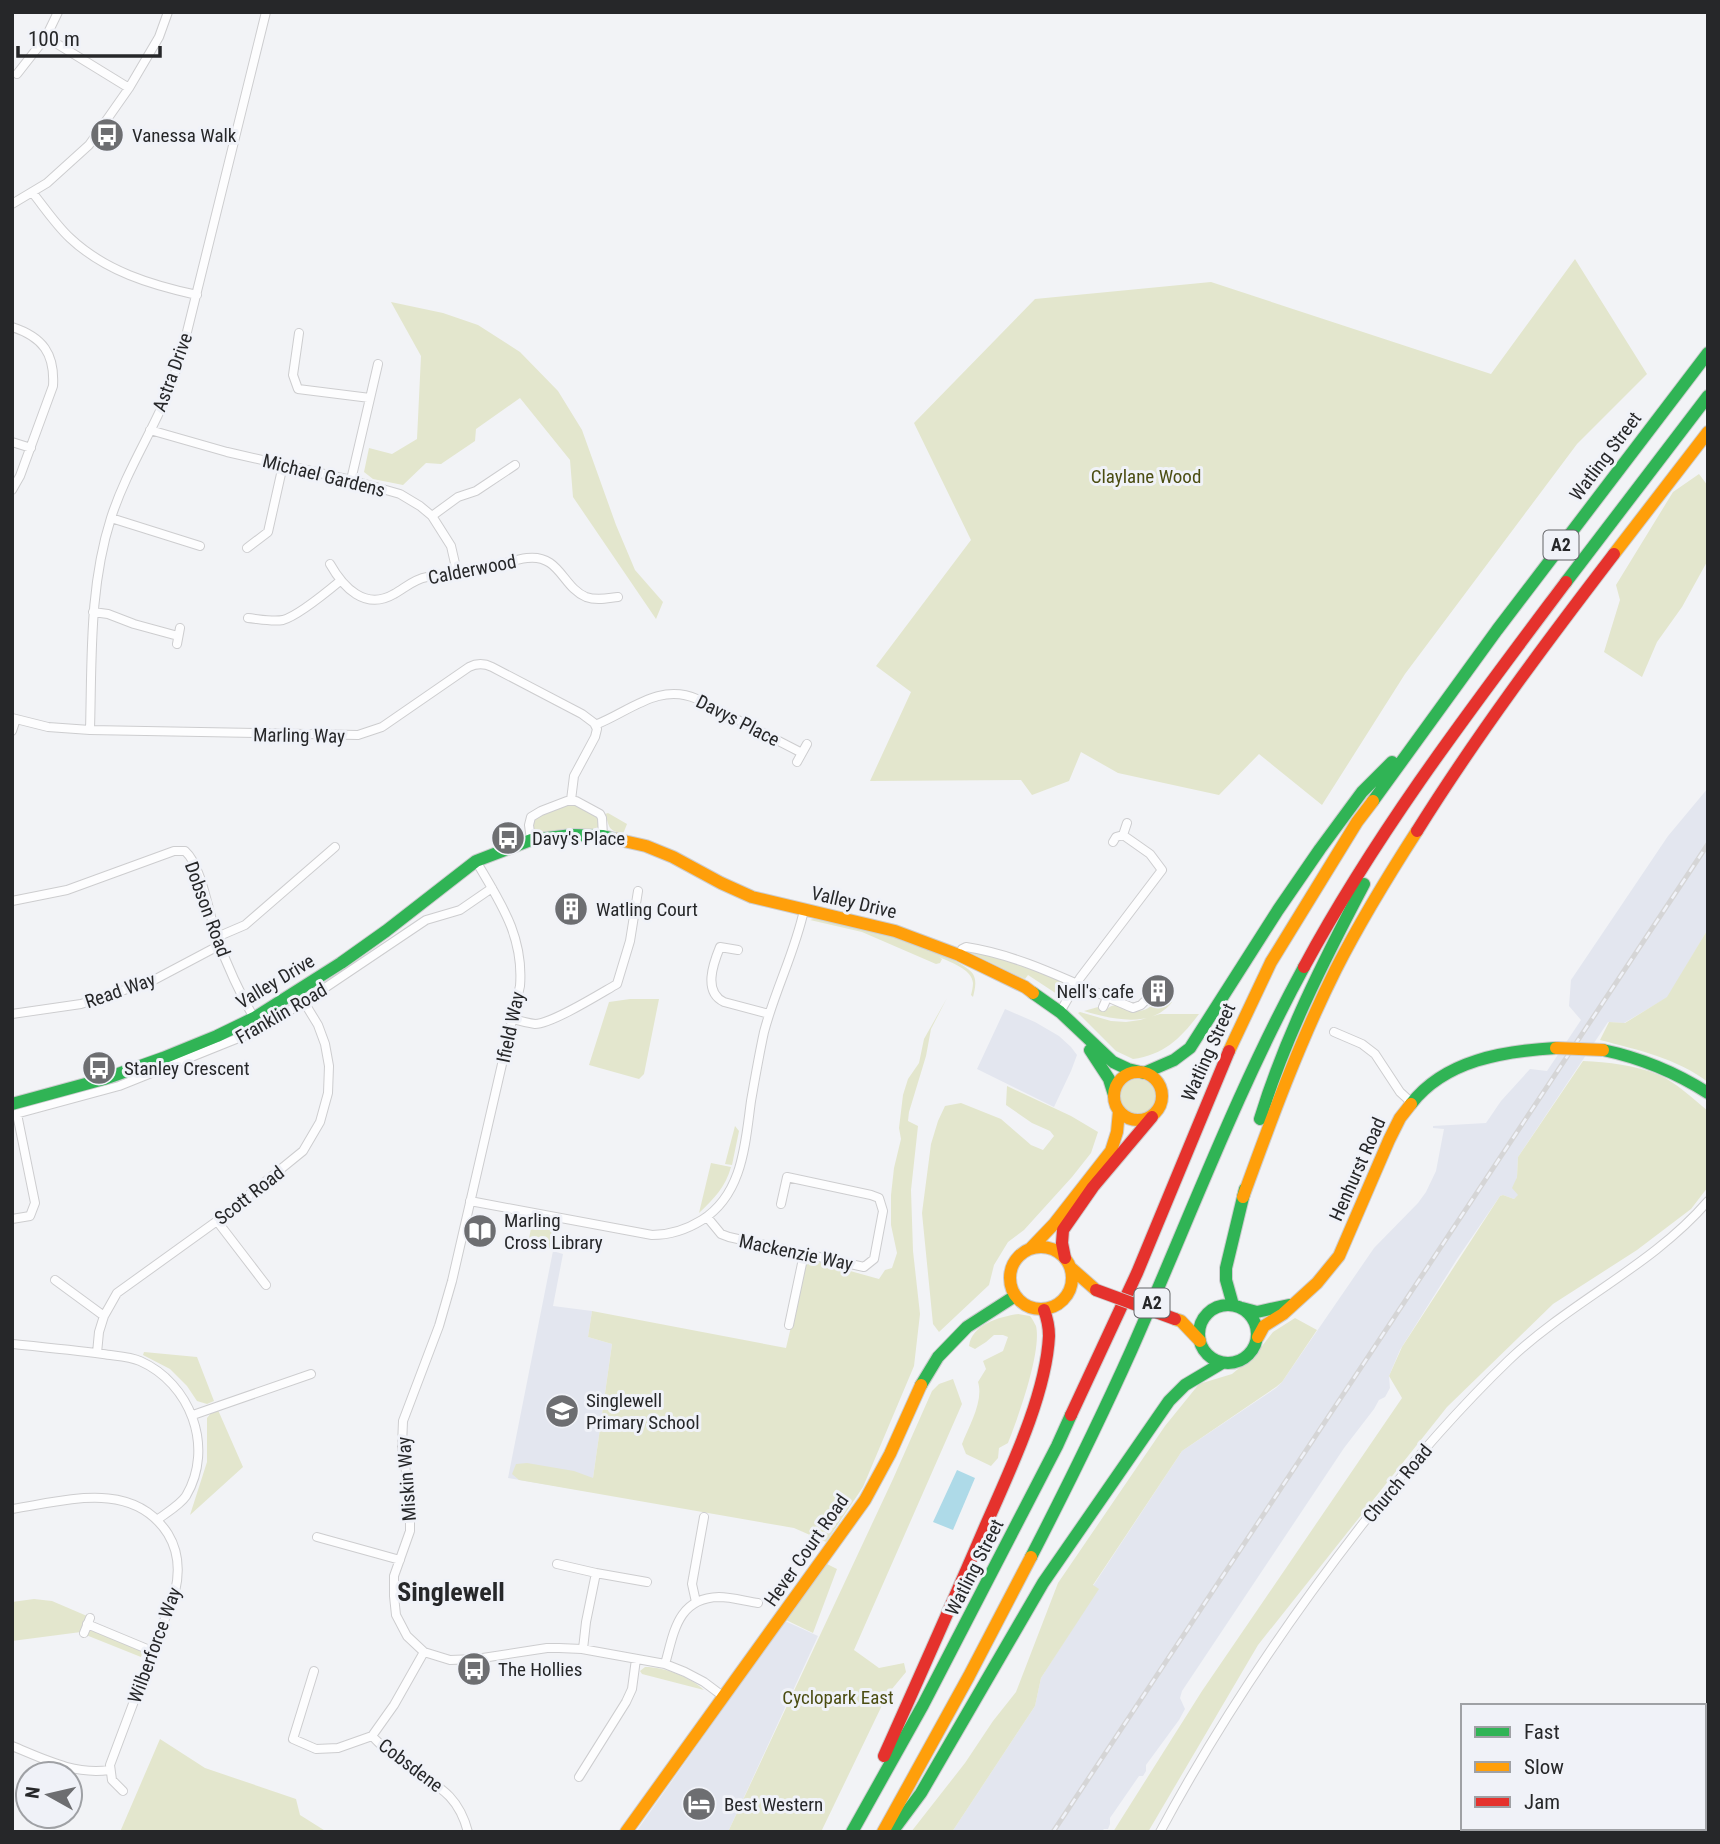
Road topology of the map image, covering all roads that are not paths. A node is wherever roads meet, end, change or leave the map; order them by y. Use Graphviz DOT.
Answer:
graph roads {
  1 [pos="58,12"];
  2 [pos="168,12"];
  3 [pos="266,12"];
  4 [pos="46,37"];
  5 [pos="17,74"];
  6 [pos="130,88"];
  7 [pos="32,192"];
  8 [pos="12,204"];
  9 [pos="197,295"];
  10 [pos="12,327"];
  11 [pos="299,333"];
  12 [pos="1708,353"];
  13 [pos="377,364"];
  14 [pos="1708,396"];
  15 [pos="370,398"];
  16 [pos="150,430"];
  17 [pos="1708,432"];
  18 [pos="12,442"];
  19 [pos="31,449"];
  20 [pos="283,465"];
  21 [pos="515,465"];
  22 [pos="351,480"];
  23 [pos="12,489"];
  24 [pos="432,516"];
  25 [pos="111,518"];
  26 [pos="200,546"];
  27 [pos="247,548"];
  28 [pos="330,564"];
  29 [pos="457,572"];
  30 [pos="340,581"];
  31 [pos="618,597"];
  32 [pos="93,612"];
  33 [pos="248,618"];
  34 [pos="178,636"];
  35 [pos="14,719"];
  36 [pos="595,725"];
  37 [pos="90,730"];
  38 [pos="12,731"];
  39 [pos="1417,739"];
  40 [pos="807,744"];
  41 [pos="802,753"];
  42 [pos="797,762"];
  43 [pos="1422,777"];
  44 [pos="571,800"];
  45 [pos="1127,823"];
  46 [pos="1123,835"];
  47 [pos="603,836"];
  48 [pos="531,840"];
  49 [pos="1113,842"];
  50 [pos="335,847"];
  51 [pos="475,861"];
  52 [pos="492,888"];
  53 [pos="638,891"];
  54 [pos="12,901"];
  55 [pos="804,910"];
  56 [pos="219,941"];
  57 [pos="738,950"];
  58 [pos="959,955"];
  59 [pos="1076,984"];
  60 [pos="1107,998"];
  61 [pos="1146,1001"];
  62 [pos="304,1002"];
  63 [pos="1103,1007"];
  64 [pos="1060,1012"];
  65 [pos="12,1014"];
  66 [pos="769,1014"];
  67 [pos="254,1018"];
  68 [pos="513,1019"];
  69 [pos="1334,1032"];
  70 [pos="1082,1034"];
  71 [pos="1144,1073"];
  72 [pos="1708,1093"];
  73 [pos="1114,1095"];
  74 [pos="1412,1103"];
  75 [pos="14,1111"];
  76 [pos="1119,1111"];
  77 [pos="1152,1117"];
  78 [pos="1243,1197"];
  79 [pos="470,1201"];
  80 [pos="1708,1201"];
  81 [pos="781,1204"];
  82 [pos="707,1217"];
  83 [pos="12,1219"];
  84 [pos="217,1221"];
  85 [pos="1030,1249"];
  86 [pos="804,1254"];
  87 [pos="1068,1263"];
  88 [pos="55,1280"];
  89 [pos="266,1285"];
  90 [pos="1096,1290"];
  91 [pos="1015,1296"];
  92 [pos="1066,1297"];
  93 [pos="1295,1302"];
  94 [pos="1237,1307"];
  95 [pos="1044,1310"];
  96 [pos="1207,1315"];
  97 [pos="104,1316"];
  98 [pos="1178,1320"];
  99 [pos="789,1325"];
  100 [pos="1258,1337"];
  101 [pos="1200,1341"];
  102 [pos="12,1343"];
  103 [pos="97,1353"];
  104 [pos="1222,1363"];
  105 [pos="311,1374"];
  106 [pos="193,1415"];
  107 [pos="12,1509"];
  108 [pos="705,1517"];
  109 [pos="157,1520"];
  110 [pos="317,1537"];
  111 [pos="400,1559"];
  112 [pos="557,1564"];
  113 [pos="596,1573"];
  114 [pos="648,1582"];
  115 [pos="696,1602"];
  116 [pos="758,1603"];
  117 [pos="84,1633"];
  118 [pos="583,1650"];
  119 [pos="152,1651"];
  120 [pos="424,1652"];
  121 [pos="636,1660"];
  122 [pos="665,1664"];
  123 [pos="314,1671"];
  124 [pos="724,1697"];
  125 [pos="372,1736"];
  126 [pos="12,1746"];
  127 [pos="109,1770"];
  128 [pos="579,1777"];
  129 [pos="124,1791"];
  130 [pos="468,1832"];
  131 [pos="626,1832"];
  132 [pos="851,1832"];
  133 [pos="883,1832"];
  134 [pos="892,1832"];
  135 [pos="1160,1832"];
  1 -- 4 [label="street"];
  2 -- 6 [label="street"];
  3 -- 9 [label="street, Astra Drive"];
  4 -- 5 [label="street"];
  4 -- 6 [label="street"];
  6 -- 7 [label="street"];
  7 -- 8 [label="street"];
  7 -- 9 [label="street"];
  9 -- 16 [label="street, Astra Drive"];
  10 -- 19 [label="street"];
  11 -- 15 [label="street"];
  12 -- 39 [label="main road, Watling Street / A2"];
  13 -- 15 [label="street"];
  14 -- 43 [label="main road, A2"];
  15 -- 22 [label="street"];
  16 -- 20 [label="street, Michael Gardens"];
  16 -- 25 [label="street, Astra Drive"];
  17 -- 78 [label="main road"];
  18 -- 19 [label="street"];
  19 -- 23 [label="street"];
  20 -- 22 [label="street, Michael Gardens"];
  20 -- 27 [label="street"];
  21 -- 24 [label="street"];
  22 -- 24 [label="street, Michael Gardens"];
  24 -- 29 [label="street, Michael Gardens"];
  25 -- 26 [label="street"];
  25 -- 32 [label="street, Astra Drive"];
  28 -- 30 [label="street, Calderwood"];
  29 -- 30 [label="street, Calderwood"];
  29 -- 31 [label="street, Calderwood"];
  30 -- 33 [label="street"];
  32 -- 34 [label="street"];
  32 -- 37 [label="street, Astra Drive"];
  35 -- 37 [label="street, Marling Way"];
  35 -- 38 [label="street"];
  36 -- 37 [label="street, Marling Way"];
  36 -- 41 [label="street, Davys Place"];
  36 -- 44 [label="street"];
  39 -- 71 [label="main road"];
  39 -- 132 [label="main road, Watling Street / A2"];
  40 -- 41 [label="street, Davys Place"];
  41 -- 42 [label="street, Davys Place"];
  43 -- 78 [label="main road"];
  43 -- 133 [label="main road, A2"];
  44 -- 47 [label="street"];
  44 -- 48 [label="street"];
  45 -- 46 [label="street"];
  46 -- 49 [label="street"];
  46 -- 59 [label="street"];
  47 -- 48 [label="main road, Valley Drive"];
  47 -- 55 [label="main road, Valley Drive"];
  48 -- 51 [label="main road, Valley Drive"];
  50 -- 56 [label="street, Read Way"];
  51 -- 52 [label="street, Ifield Way"];
  51 -- 67 [label="main road, Valley Drive"];
  52 -- 62 [label="street, Franklin Road"];
  52 -- 68 [label="street, Ifield Way"];
  53 -- 68 [label="street"];
  54 -- 56 [label="street, Dobson Road"];
  55 -- 58 [label="main road, Valley Drive"];
  55 -- 66 [label="street"];
  56 -- 65 [label="street, Read Way"];
  56 -- 67 [label="street, Dobson Road"];
  57 -- 66 [label="street"];
  58 -- 59 [label="street"];
  58 -- 64 [label="main road, Valley Drive"];
  59 -- 60 [label="street"];
  59 -- 64 [label="street"];
  60 -- 61 [label="street"];
  60 -- 63 [label="street"];
  62 -- 75 [label="street, Franklin Road"];
  62 -- 84 [label="street, Scott Road"];
  64 -- 70 [label="main road, Valley Drive"];
  66 -- 82 [label="street"];
  67 -- 75 [label="main road, Valley Drive"];
  68 -- 79 [label="street, Ifield Way"];
  69 -- 74 [label="street"];
  70 -- 71 [label="main road, Valley Drive"];
  70 -- 73 [label="main road, Valley Drive"];
  71 -- 73 [label="main road"];
  71 -- 77 [label="main road"];
  72 -- 74 [label="main road, Henhurst Road, bridge"];
  73 -- 76 [label="main road"];
  74 -- 93 [label="main road, Henhurst Road"];
  75 -- 83 [label="street"];
  76 -- 77 [label="main road"];
  76 -- 85 [label="main road"];
  77 -- 87 [label="main road"];
  78 -- 94 [label="main road"];
  79 -- 82 [label="street"];
  79 -- 111 [label="street, Miskin Way"];
  80 -- 135 [label="street, Church Road"];
  81 -- 86 [label="street, Mackenzie Way"];
  82 -- 86 [label="street, Mackenzie Way"];
  84 -- 89 [label="street"];
  84 -- 97 [label="street, Scott Road"];
  85 -- 87 [label="main road"];
  85 -- 91 [label="main road"];
  86 -- 99 [label="street"];
  87 -- 90 [label="main road"];
  87 -- 92 [label="main road"];
  88 -- 97 [label="street"];
  90 -- 92 [label="main road"];
  90 -- 98 [label="main road, bridge"];
  91 -- 95 [label="main road"];
  91 -- 124 [label="main road, Hever Court Road"];
  92 -- 95 [label="main road"];
  93 -- 94 [label="main road, Henhurst Road"];
  93 -- 100 [label="main road, Henhurst Road"];
  94 -- 96 [label="main road, Henhurst Road"];
  94 -- 100 [label="main road"];
  95 -- 132 [label="main road"];
  96 -- 98 [label="main road, Henhurst Road"];
  96 -- 101 [label="main road"];
  97 -- 103 [label="street, Scott Road"];
  98 -- 101 [label="main road"];
  100 -- 104 [label="main road, Henhurst Road"];
  101 -- 104 [label="main road"];
  102 -- 103 [label="street"];
  103 -- 106 [label="street"];
  104 -- 134 [label="main road"];
  105 -- 106 [label="street"];
  106 -- 109 [label="street"];
  107 -- 109 [label="street, Wilberforce Way"];
  108 -- 115 [label="street"];
  109 -- 119 [label="street, Wilberforce Way"];
  110 -- 111 [label="street"];
  111 -- 120 [label="street, Miskin Way"];
  112 -- 113 [label="street"];
  113 -- 114 [label="street"];
  113 -- 118 [label="street"];
  115 -- 116 [label="street"];
  115 -- 122 [label="street"];
  117 -- 119 [label="street"];
  118 -- 120 [label="street"];
  118 -- 121 [label="street"];
  119 -- 127 [label="street, Wilberforce Way"];
  120 -- 125 [label="street"];
  121 -- 122 [label="street"];
  121 -- 128 [label="street"];
  122 -- 124 [label="street"];
  123 -- 125 [label="street"];
  124 -- 131 [label="main road, Hever Court Road"];
  125 -- 130 [label="street, Cobsdene"];
  126 -- 127 [label="street"];
  127 -- 129 [label="street"];
}
